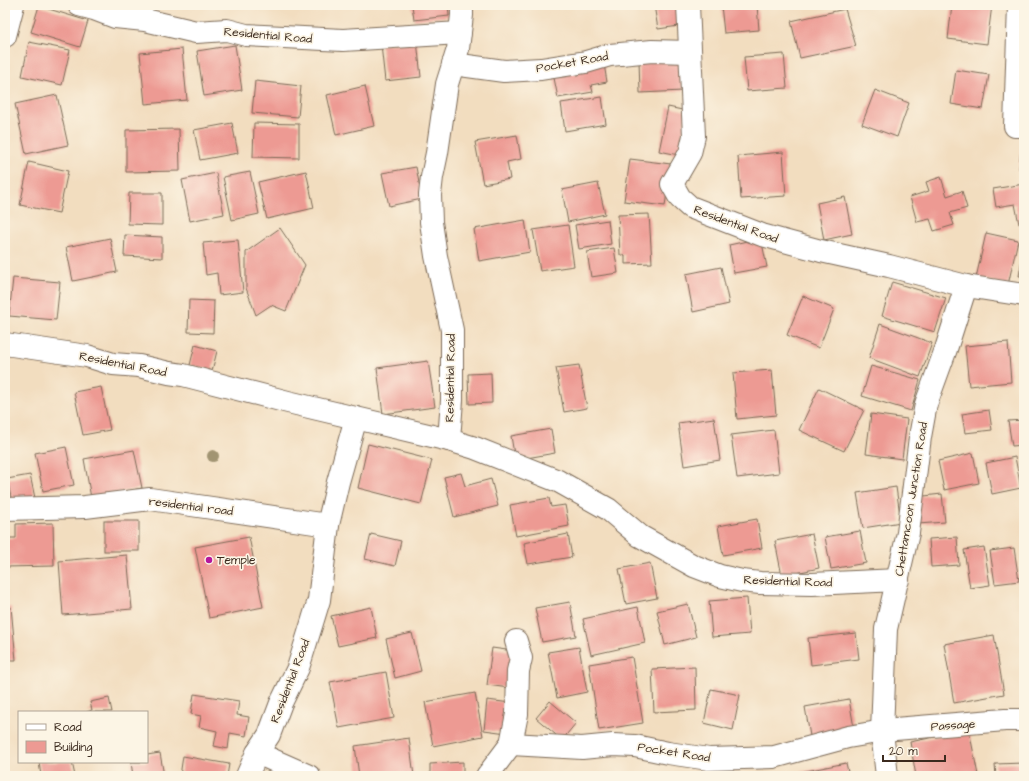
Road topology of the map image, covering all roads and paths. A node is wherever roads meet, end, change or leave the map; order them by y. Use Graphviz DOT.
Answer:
graph roads {
  1 [pos="13,5"];
  2 [pos="79,5"];
  3 [pos="462,5"];
  4 [pos="688,5"];
  5 [pos="1019,5"];
  6 [pos="460,33"];
  7 [pos="5,36"];
  8 [pos="690,52"];
  9 [pos="453,64"];
  10 [pos="1024,126"];
  11 [pos="966,286"];
  12 [pos="1024,295"];
  13 [pos="5,344"];
  14 [pos="356,418"];
  15 [pos="449,440"];
  16 [pos="5,509"];
  17 [pos="328,525"];
  18 [pos="898,580"];
  19 [pos="516,641"];
  20 [pos="1024,720"];
  21 [pos="882,732"];
  22 [pos="511,744"];
  23 [pos="257,754"];
  24 [pos="247,776"];
  25 [pos="309,776"];
  26 [pos="487,776"];
  27 [pos="887,776"];
  1 -- 7 [label="street"];
  2 -- 6 [label="street, Residential Road"];
  3 -- 6 [label="street, Residential Road"];
  4 -- 8 [label="street, Residential Road"];
  5 -- 10 [label="street"];
  6 -- 9 [label="street, Residential Road"];
  8 -- 9 [label="street, Pocket Road"];
  8 -- 11 [label="street, Residential Road"];
  9 -- 15 [label="street, Residential Road"];
  11 -- 12 [label="street"];
  11 -- 18 [label="street, Chettamcoon Junction Road"];
  13 -- 14 [label="street, Residential Road"];
  14 -- 15 [label="street, Residential Road"];
  14 -- 17 [label="street, Residential Road"];
  15 -- 18 [label="street, Residential Road"];
  16 -- 17 [label="street, residential road"];
  17 -- 23 [label="street, Residential Road"];
  18 -- 21 [label="street, Chettamcoon Junction Road"];
  19 -- 22 [label="street"];
  20 -- 21 [label="street, Passage"];
  21 -- 22 [label="street, Pocket Road"];
  21 -- 27 [label="street, Chettamcoon Junction Road"];
  22 -- 26 [label="street"];
  23 -- 24 [label="street, Residential Road"];
  23 -- 25 [label="street"];
}
